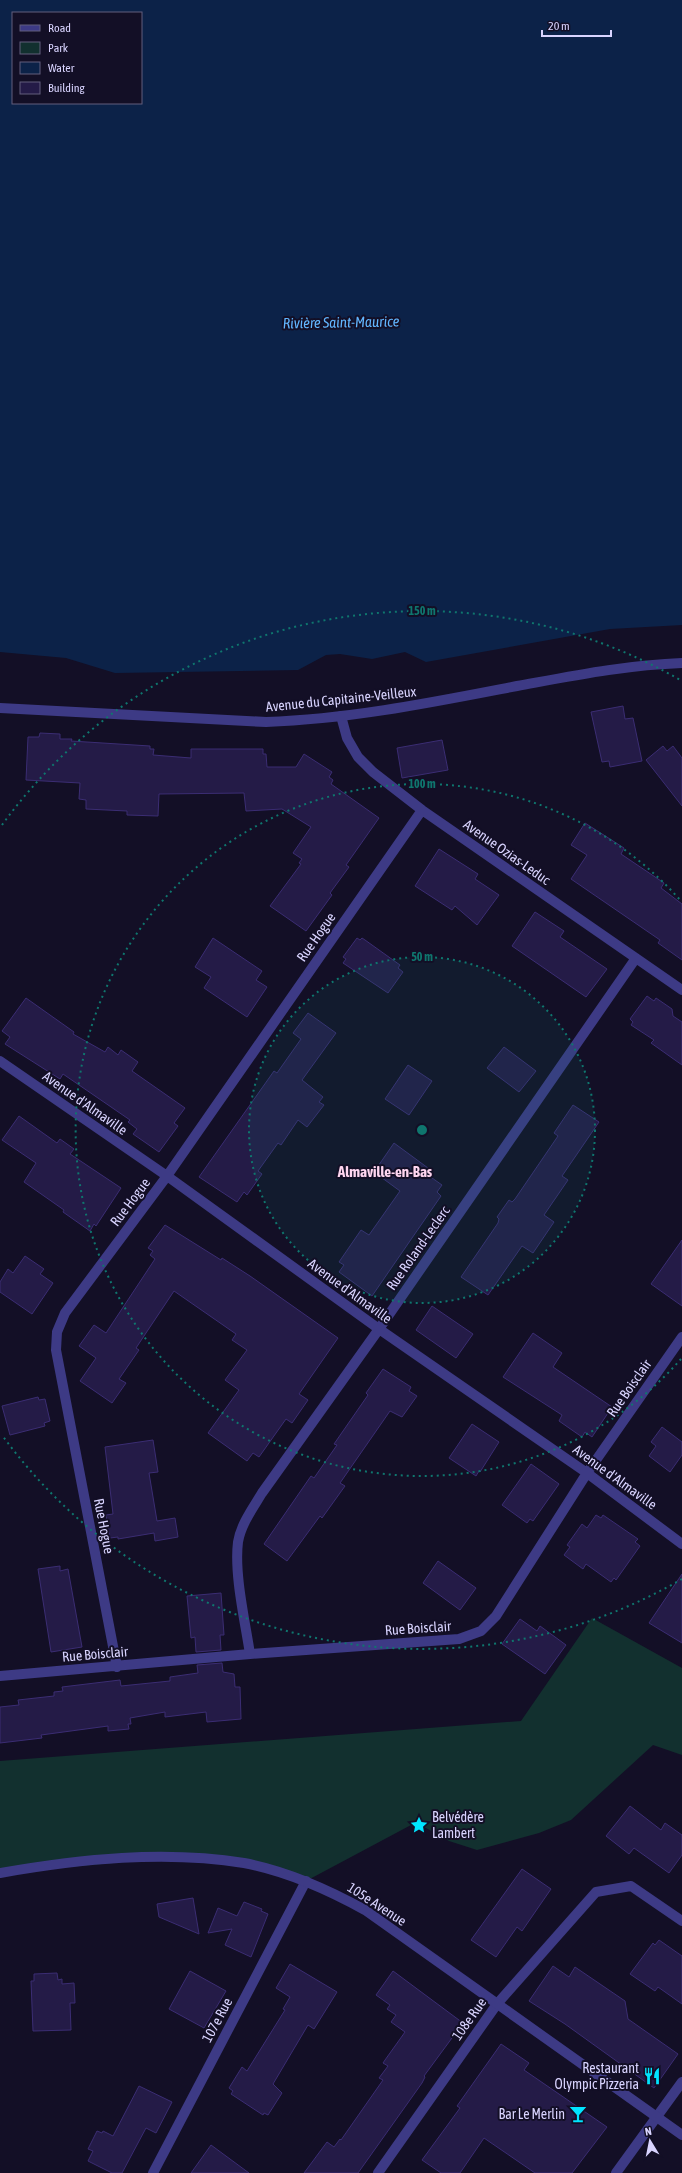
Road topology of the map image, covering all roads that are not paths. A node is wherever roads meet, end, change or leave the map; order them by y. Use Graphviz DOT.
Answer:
graph roads {
  1 [pos="682,663"];
  2 [pos="0,708"];
  3 [pos="341,716"];
  4 [pos="422,810"];
  5 [pos="636,958"];
  6 [pos="682,990"];
  7 [pos="0,1061"];
  8 [pos="167,1176"];
  9 [pos="379,1329"];
  10 [pos="682,1337"];
  11 [pos="587,1473"];
  12 [pos="682,1544"];
  13 [pos="250,1654"];
  14 [pos="117,1667"];
  15 [pos="0,1676"];
  16 [pos="0,1873"];
  17 [pos="306,1881"];
  18 [pos="682,1921"];
  19 [pos="497,2004"];
  20 [pos="682,2082"];
  21 [pos="656,2117"];
  22 [pos="682,2135"];
  23 [pos="153,2173"];
  24 [pos="378,2173"];
  25 [pos="616,2173"];
  1 -- 3 [label="street, Avenue du Capitaine-Veilleux"];
  2 -- 3 [label="street, Avenue du Capitaine-Veilleux"];
  3 -- 4 [label="street, Avenue Ozias-Leduc"];
  4 -- 5 [label="street, Avenue Ozias-Leduc"];
  4 -- 8 [label="street, Rue Hogue"];
  5 -- 6 [label="street, Avenue Ozias-Leduc"];
  5 -- 9 [label="street, Rue Roland-Leclerc"];
  7 -- 8 [label="street, Avenue d'Almaville"];
  8 -- 9 [label="street, Avenue d'Almaville"];
  8 -- 14 [label="street, Rue Hogue"];
  9 -- 11 [label="street, Avenue d'Almaville"];
  9 -- 13 [label="street, Rue Roland-Leclerc"];
  10 -- 11 [label="street, Rue Boisclair"];
  11 -- 12 [label="street, Avenue d'Almaville"];
  11 -- 13 [label="street, Rue Boisclair"];
  13 -- 14 [label="street, Rue Boisclair"];
  14 -- 15 [label="street, Rue Boisclair"];
  16 -- 17 [label="street, 105e Avenue"];
  17 -- 19 [label="street, 105e Avenue"];
  17 -- 23 [label="street, 107e Rue"];
  18 -- 19 [label="street, 108e Rue"];
  19 -- 21 [label="street, 105e Avenue"];
  19 -- 24 [label="street, 108e Rue"];
  20 -- 21 [label="street"];
  21 -- 22 [label="street, 105e Avenue"];
  21 -- 25 [label="street"];
}
